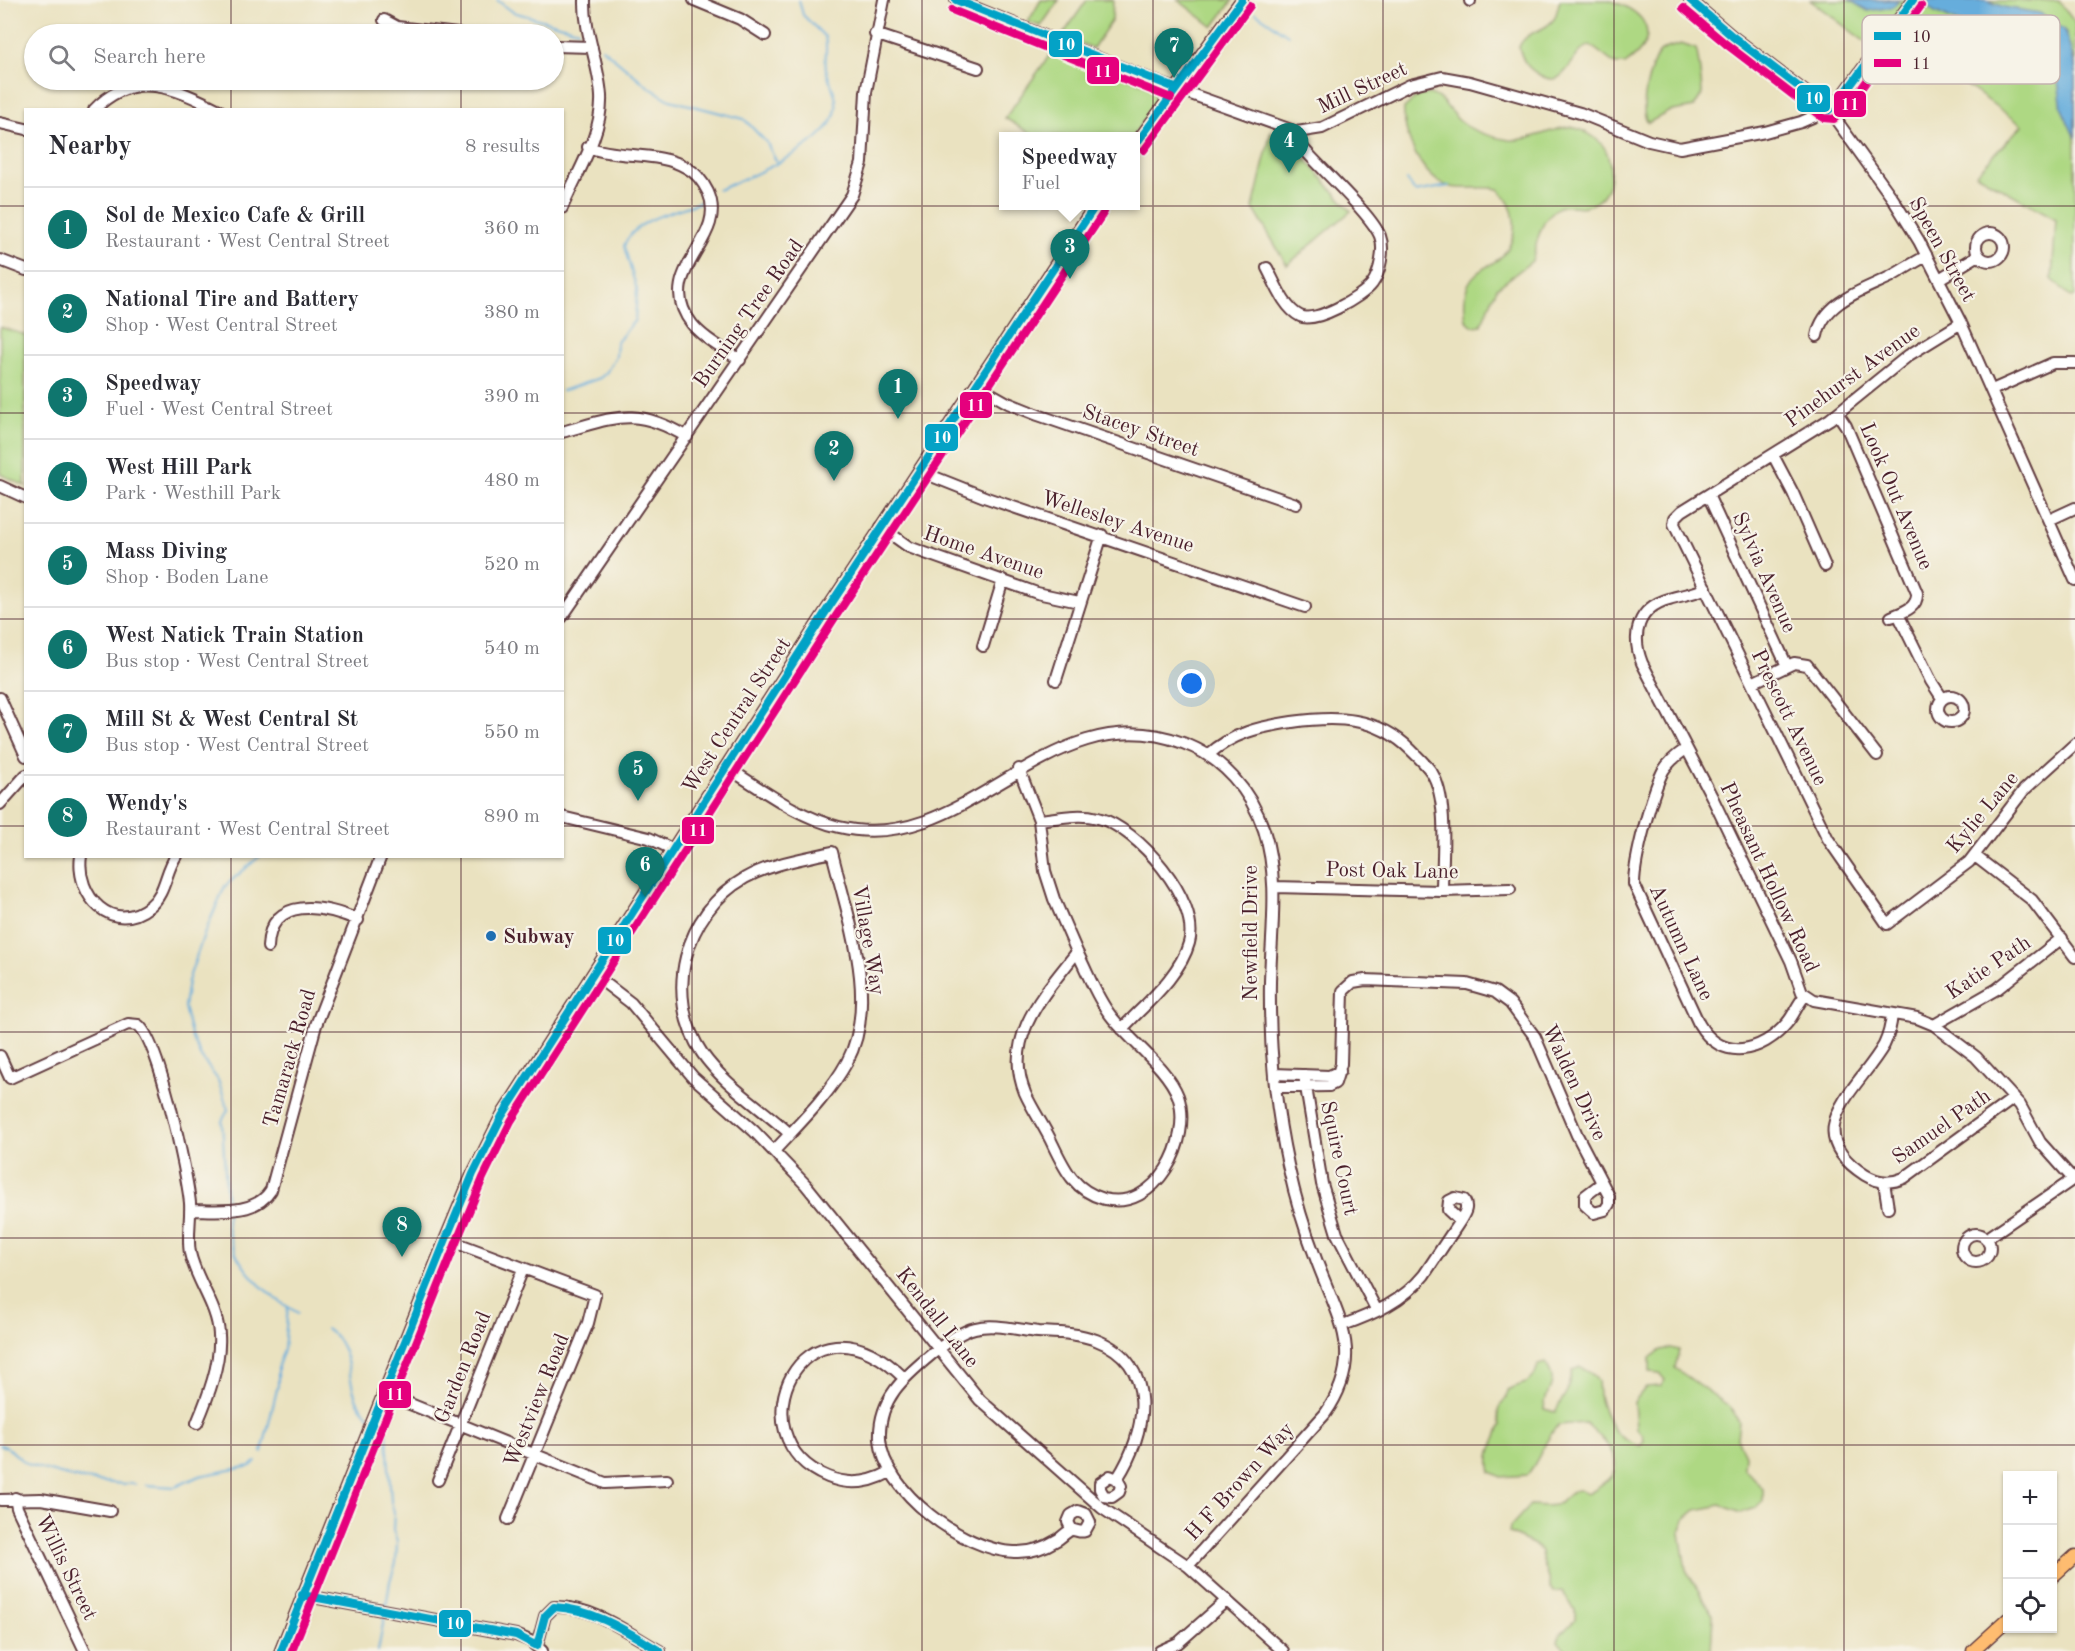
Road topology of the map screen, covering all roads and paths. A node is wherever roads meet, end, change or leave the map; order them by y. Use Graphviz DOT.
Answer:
graph roads {
  1 [pos="585,0"];
  2 [pos="694,0"];
  3 [pos="884,0"];
  4 [pos="956,0"];
  5 [pos="1242,0"];
  6 [pos="1690,0"];
  7 [pos="1913,0"];
  8 [pos="1902,15"];
  9 [pos="384,20"];
  10 [pos="393,24"];
  11 [pos="875,34"];
  12 [pos="765,35"];
  13 [pos="564,46"];
  14 [pos="592,47"];
  15 [pos="978,68"];
  16 [pos="1862,70"];
  17 [pos="1175,88"];
  18 [pos="122,90"];
  19 [pos="174,90"];
  20 [pos="96,108"];
  21 [pos="215,108"];
  22 [pos="1829,110"];
  23 [pos="0,123"];
  24 [pos="24,129"];
  25 [pos="1297,132"];
  26 [pos="1140,138"];
  27 [pos="588,147"];
  28 [pos="564,203"];
  29 [pos="1092,210"];
  30 [pos="1978,255"];
  31 [pos="1927,256"];
  32 [pos="0,260"];
  33 [pos="1267,268"];
  34 [pos="24,269"];
  35 [pos="1939,279"];
  36 [pos="1961,323"];
  37 [pos="1817,336"];
  38 [pos="740,360"];
  39 [pos="2075,363"];
  40 [pos="976,385"];
  41 [pos="1992,390"];
  42 [pos="1838,414"];
  43 [pos="564,431"];
  44 [pos="687,437"];
  45 [pos="1773,455"];
  46 [pos="919,471"];
  47 [pos="0,486"];
  48 [pos="1708,495"];
  49 [pos="24,497"];
  50 [pos="1296,504"];
  51 [pos="2075,508"];
  52 [pos="1675,518"];
  53 [pos="2049,520"];
  54 [pos="881,527"];
  55 [pos="1102,535"];
  56 [pos="1826,566"];
  57 [pos="2075,579"];
  58 [pos="1003,580"];
  59 [pos="1706,588"];
  60 [pos="1079,602"];
  61 [pos="1305,607"];
  62 [pos="564,614"];
  63 [pos="983,646"];
  64 [pos="1790,664"];
  65 [pos="1056,680"];
  66 [pos="1752,683"];
  67 [pos="0,698"];
  68 [pos="1942,698"];
  69 [pos="2075,744"];
  70 [pos="1686,748"];
  71 [pos="24,752"];
  72 [pos="1209,755"];
  73 [pos="1877,755"];
  74 [pos="726,767"];
  75 [pos="1019,769"];
  76 [pos="24,777"];
  77 [pos="0,804"];
  78 [pos="564,817"];
  79 [pos="1038,820"];
  80 [pos="672,849"];
  81 [pos="1975,856"];
  82 [pos="81,858"];
  83 [pos="175,858"];
  84 [pos="380,858"];
  85 [pos="1274,887"];
  86 [pos="1510,890"];
  87 [pos="1442,891"];
  88 [pos="358,920"];
  89 [pos="1887,924"];
  90 [pos="2062,938"];
  91 [pos="268,947"];
  92 [pos="1077,952"];
  93 [pos="2075,957"];
  94 [pos="593,974"];
  95 [pos="1805,996"];
  96 [pos="1892,1014"];
  97 [pos="1934,1025"];
  98 [pos="1122,1029"];
  99 [pos="0,1056"];
  100 [pos="1274,1074"];
  101 [pos="1305,1081"];
  102 [pos="1275,1087"];
  103 [pos="2014,1098"];
  104 [pos="790,1134"];
  105 [pos="774,1151"];
  106 [pos="2074,1178"];
  107 [pos="1884,1182"];
  108 [pos="1602,1183"];
  109 [pos="1888,1208"];
  110 [pos="190,1210"];
  111 [pos="1460,1221"];
  112 [pos="446,1239"];
  113 [pos="1986,1239"];
  114 [pos="523,1269"];
  115 [pos="1377,1311"];
  116 [pos="1343,1325"];
  117 [pos="938,1350"];
  118 [pos="904,1378"];
  119 [pos="383,1394"];
  120 [pos="1318,1422"];
  121 [pos="197,1423"];
  122 [pos="460,1424"];
  123 [pos="535,1454"];
  124 [pos="890,1472"];
  125 [pos="1117,1479"];
  126 [pos="438,1480"];
  127 [pos="666,1480"];
  128 [pos="15,1498"];
  129 [pos="0,1500"];
  130 [pos="110,1511"];
  131 [pos="508,1519"];
  132 [pos="1072,1530"];
  133 [pos="2075,1556"];
  134 [pos="1188,1566"];
  135 [pos="2057,1572"];
  136 [pos="302,1595"];
  137 [pos="1227,1600"];
  138 [pos="2003,1623"];
  139 [pos="540,1649"];
  140 [pos="85,1651"];
  141 [pos="281,1651"];
  142 [pos="660,1651"];
  143 [pos="1160,1651"];
  144 [pos="1283,1651"];
  145 [pos="1973,1651"];
  1 -- 14 [label="street"];
  2 -- 12 [label="street"];
  3 -- 11 [label="street, Burning Tree Road"];
  4 -- 17 [label="street, Mill Street"];
  5 -- 17 [label="main road"];
  6 -- 22 [label="street, Speen Street"];
  7 -- 8 [label="street"];
  9 -- 10 [label="street"];
  11 -- 15 [label="street"];
  11 -- 38 [label="street, Burning Tree Road"];
  13 -- 14 [label="street"];
  14 -- 27 [label="street"];
  16 -- 22 [label="street"];
  17 -- 25 [label="street, Mill Street"];
  17 -- 26 [label="main road"];
  18 -- 20 [label="street"];
  19 -- 21 [label="street"];
  22 -- 25 [label="street, Mill Street"];
  22 -- 31 [label="street, Speen Street"];
  23 -- 24 [label="street"];
  25 -- 33 [label="street"];
  27 -- 28 [label="street"];
  27 -- 38 [label="street"];
  29 -- 40 [label="main road, West Central Street"];
  30 -- 35 [label="street"];
  31 -- 35 [label="street, Speen Street"];
  31 -- 37 [label="street"];
  32 -- 34 [label="street"];
  35 -- 36 [label="street, Speen Street"];
  36 -- 41 [label="street, Speen Street"];
  36 -- 42 [label="street, Pinehurst Avenue"];
  38 -- 44 [label="street, Burning Tree Road"];
  39 -- 41 [label="street"];
  40 -- 46 [label="main road, West Central Street"];
  40 -- 50 [label="street, Stacey Street"];
  41 -- 53 [label="street, Speen Street"];
  42 -- 45 [label="street, Pinehurst Avenue"];
  42 -- 68 [label="street, Look Out Avenue"];
  43 -- 44 [label="street"];
  44 -- 62 [label="street, Burning Tree Road"];
  45 -- 48 [label="street, Pinehurst Avenue"];
  45 -- 56 [label="street"];
  46 -- 54 [label="main road, West Central Street"];
  46 -- 55 [label="street, Wellesley Avenue"];
  47 -- 49 [label="street"];
  48 -- 52 [label="street, Pinehurst Avenue"];
  48 -- 64 [label="street, Sylvia Avenue"];
  51 -- 53 [label="street"];
  52 -- 59 [label="street, Prescott Avenue"];
  53 -- 57 [label="street, Speen Street"];
  54 -- 58 [label="street, Home Avenue"];
  54 -- 74 [label="main road, West Central Street"];
  55 -- 60 [label="street"];
  55 -- 61 [label="street, Wellesley Avenue"];
  58 -- 60 [label="street, Home Avenue"];
  58 -- 63 [label="street"];
  59 -- 66 [label="street, Prescott Avenue"];
  59 -- 70 [label="street, Pheasant Hollow Road"];
  60 -- 65 [label="street"];
  64 -- 66 [label="street"];
  64 -- 73 [label="street"];
  66 -- 89 [label="street, Prescott Avenue"];
  67 -- 71 [label="street"];
  69 -- 81 [label="street, Kylie Lane"];
  70 -- 95 [label="street, Pheasant Hollow Road"];
  70 -- 95 [label="street, Autumn Lane"];
  72 -- 75 [label="street, Newfield Drive"];
  72 -- 85 [label="street, Newfield Drive"];
  72 -- 87 [label="street"];
  74 -- 75 [label="street, Newfield Drive"];
  74 -- 80 [label="main road, West Central Street"];
  75 -- 79 [label="street"];
  76 -- 77 [label="street"];
  78 -- 80 [label="street"];
  79 -- 92 [label="street"];
  79 -- 98 [label="street"];
  80 -- 94 [label="main road, West Central Street"];
  81 -- 89 [label="street, Kylie Lane"];
  81 -- 90 [label="street"];
  82 -- 83 [label="street"];
  84 -- 88 [label="street, Tamarack Road"];
  85 -- 87 [label="street, Post Oak Lane"];
  85 -- 100 [label="street, Newfield Drive"];
  86 -- 87 [label="street, Post Oak Lane"];
  88 -- 91 [label="street"];
  88 -- 110 [label="street, Tamarack Road"];
  90 -- 93 [label="street"];
  90 -- 97 [label="street, Katie Path"];
  92 -- 98 [label="street"];
  92 -- 98 [label="street"];
  94 -- 105 [label="street, Kendall Lane"];
  94 -- 112 [label="main road, West Central Street"];
  95 -- 96 [label="street, Pheasant Hollow Road"];
  96 -- 97 [label="street, Pheasant Hollow Road"];
  96 -- 107 [label="street, Samuel Path"];
  97 -- 103 [label="street, Pheasant Hollow Road"];
  99 -- 110 [label="street"];
  100 -- 101 [label="street, Walden Drive"];
  100 -- 102 [label="street, Newfield Drive"];
  101 -- 102 [label="street, Walden Drive"];
  101 -- 108 [label="street, Walden Drive"];
  101 -- 115 [label="street, Squire Court"];
  102 -- 116 [label="street, Newfield Drive"];
  103 -- 106 [label="street, Pheasant Hollow Road"];
  103 -- 107 [label="street, Samuel Path"];
  104 -- 104 [label="street, Village Way"];
  104 -- 105 [label="street, Village Way"];
  105 -- 117 [label="street, Kendall Lane"];
  106 -- 113 [label="street"];
  107 -- 109 [label="street"];
  110 -- 121 [label="street"];
  111 -- 115 [label="street"];
  112 -- 114 [label="street"];
  112 -- 119 [label="main road, West Central Street"];
  114 -- 122 [label="street, Garden Road"];
  114 -- 123 [label="street, Westview Road"];
  115 -- 116 [label="street"];
  116 -- 120 [label="street, Newfield Drive"];
  117 -- 118 [label="street"];
  117 -- 125 [label="street"];
  117 -- 134 [label="street, Kendall Lane"];
  118 -- 124 [label="street"];
  118 -- 124 [label="street"];
  119 -- 122 [label="street"];
  119 -- 136 [label="main road, West Central Street"];
  120 -- 134 [label="street, H F Brown Way"];
  122 -- 123 [label="street"];
  122 -- 126 [label="street, Garden Road"];
  123 -- 127 [label="street"];
  123 -- 131 [label="street, Westview Road"];
  124 -- 132 [label="street"];
  128 -- 129 [label="street"];
  128 -- 130 [label="street"];
  128 -- 140 [label="street, Willis Street"];
  133 -- 135 [label="main road"];
  134 -- 137 [label="street, Kendall Lane"];
  136 -- 139 [label="street"];
  136 -- 141 [label="main road, West Central Street"];
  137 -- 143 [label="street"];
  137 -- 144 [label="street, Kendall Lane"];
  138 -- 145 [label="main road"];
  139 -- 142 [label="street"];
}
